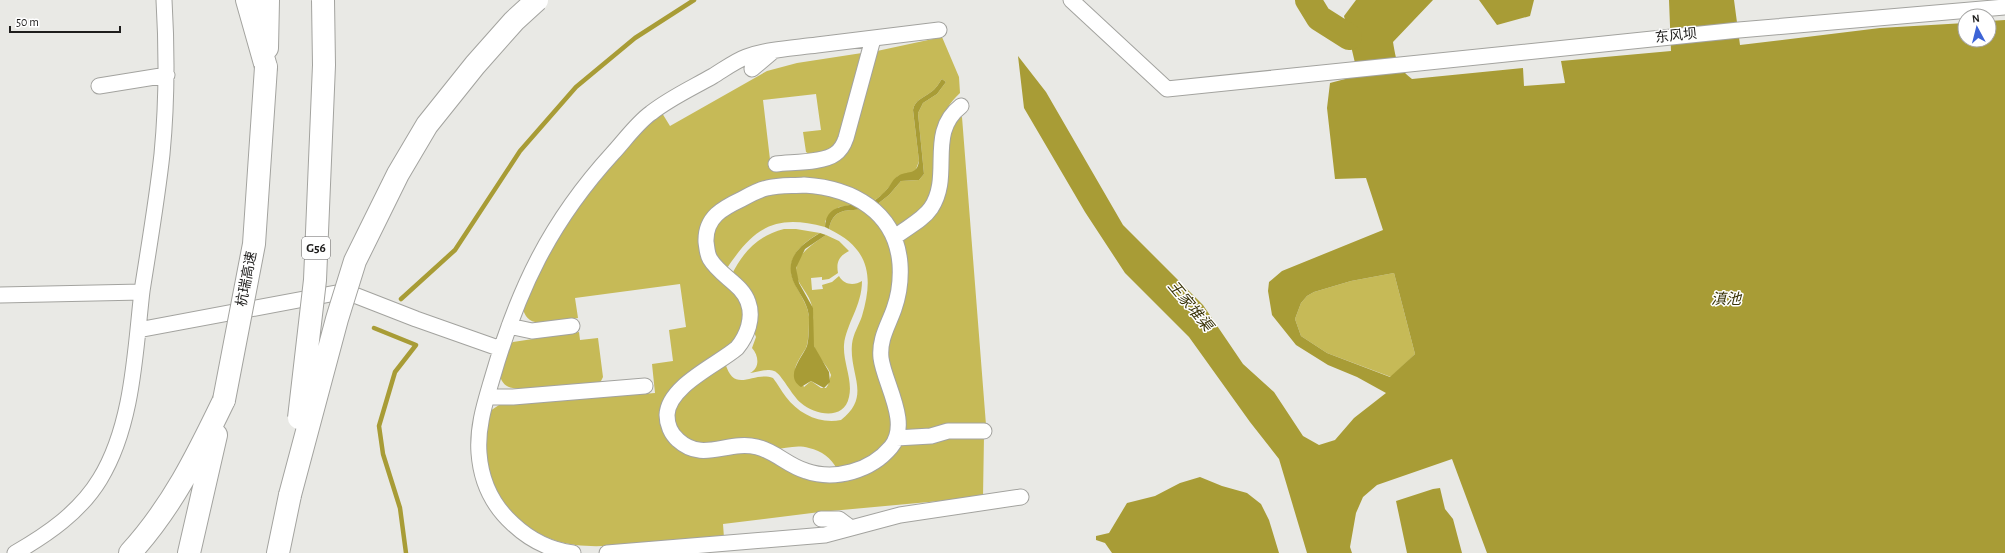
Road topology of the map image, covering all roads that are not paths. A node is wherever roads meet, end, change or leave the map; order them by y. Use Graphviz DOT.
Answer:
graph roads {
  1 [pos="164,0"];
  2 [pos="247,0"];
  3 [pos="268,0"];
  4 [pos="323,0"];
  5 [pos="522,0"];
  6 [pos="536,0"];
  7 [pos="1071,0"];
  8 [pos="2005,7"];
  9 [pos="939,30"];
  10 [pos="873,38"];
  11 [pos="773,51"];
  12 [pos="266,67"];
  13 [pos="752,69"];
  14 [pos="167,75"];
  15 [pos="99,86"];
  16 [pos="961,106"];
  17 [pos="776,164"];
  18 [pos="895,237"];
  19 [pos="142,292"];
  20 [pos="336,293"];
  21 [pos="0,295"];
  22 [pos="509,326"];
  23 [pos="572,326"];
  24 [pos="138,330"];
  25 [pos="501,349"];
  26 [pos="645,386"];
  27 [pos="487,397"];
  28 [pos="224,400"];
  29 [pos="984,431"];
  30 [pos="896,438"];
  31 [pos="290,495"];
  32 [pos="1021,497"];
  33 [pos="821,519"];
  34 [pos="851,528"];
  35 [pos="15,553"];
  36 [pos="130,553"];
  37 [pos="189,553"];
  38 [pos="278,553"];
  39 [pos="573,553"];
  40 [pos="606,553"];
  1 -- 14 [label="street"];
  2 -- 12 [label="highway"];
  3 -- 12 [label="highway, 杭瑞高速"];
  4 -- 31 [label="highway, G56, bridge"];
  5 -- 20 [label="street"];
  6 -- 31 [label="highway, bridge"];
  7 -- 8 [label="street, 东风坝"];
  9 -- 10 [label="street"];
  10 -- 11 [label="street"];
  10 -- 17 [label="street"];
  11 -- 13 [label="street"];
  11 -- 22 [label="street"];
  12 -- 28 [label="highway, 杭瑞高速, bridge"];
  14 -- 15 [label="street"];
  14 -- 19 [label="street"];
  16 -- 18 [label="street"];
  18 -- 30 [label="street"];
  18 -- 30 [label="street"];
  19 -- 21 [label="street"];
  19 -- 24 [label="street"];
  20 -- 24 [label="street"];
  20 -- 25 [label="street"];
  22 -- 23 [label="street"];
  22 -- 25 [label="street"];
  24 -- 35 [label="street"];
  25 -- 27 [label="street"];
  26 -- 27 [label="street"];
  27 -- 39 [label="street"];
  28 -- 36 [label="highway"];
  28 -- 37 [label="highway, 杭瑞高速"];
  29 -- 30 [label="street"];
  31 -- 38 [label="highway, G56"];
  32 -- 34 [label="street"];
  33 -- 34 [label="street"];
  34 -- 40 [label="street"];
}
